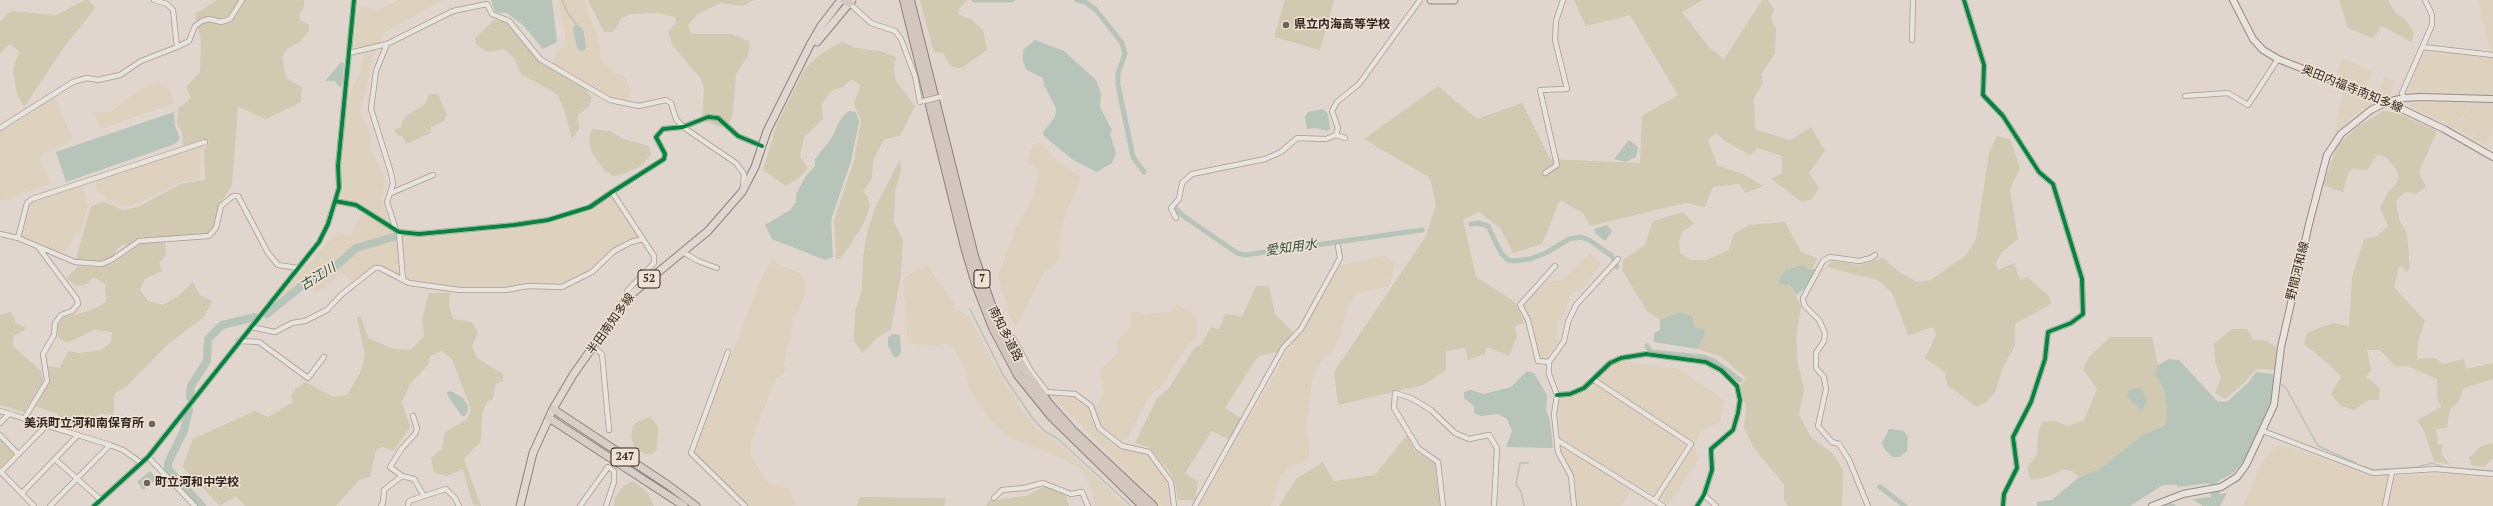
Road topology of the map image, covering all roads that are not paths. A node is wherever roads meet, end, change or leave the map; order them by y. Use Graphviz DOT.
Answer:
graph roads {
  1 [pos="154,0"];
  2 [pos="242,0"];
  3 [pos="354,0"];
  4 [pos="841,0"];
  5 [pos="904,0"];
  6 [pos="910,0"];
  7 [pos="914,0"];
  8 [pos="1420,0"];
  9 [pos="1431,0"];
  10 [pos="1454,0"];
  11 [pos="1563,0"];
  12 [pos="1913,0"];
  13 [pos="1964,0"];
  14 [pos="2233,0"];
  15 [pos="2425,0"];
  16 [pos="848,1"];
  17 [pos="919,35"];
  18 [pos="1912,40"];
  19 [pos="387,44"];
  20 [pos="177,47"];
  21 [pos="2423,47"];
  22 [pos="349,53"];
  23 [pos="2493,55"];
  24 [pos="2278,59"];
  25 [pos="800,66"];
  26 [pos="2185,96"];
  27 [pos="940,97"];
  28 [pos="2404,98"];
  29 [pos="2493,99"];
  30 [pos="2387,102"];
  31 [pos="683,127"];
  32 [pos="0,128"];
  33 [pos="1336,135"];
  34 [pos="1345,138"];
  35 [pos="205,142"];
  36 [pos="762,146"];
  37 [pos="2493,157"];
  38 [pos="1545,173"];
  39 [pos="432,175"];
  40 [pos="612,192"];
  41 [pos="742,192"];
  42 [pos="391,193"];
  43 [pos="335,201"];
  44 [pos="1176,218"];
  45 [pos="398,231"];
  46 [pos="0,234"];
  47 [pos="18,238"];
  48 [pos="643,239"];
  49 [pos="1338,246"];
  50 [pos="39,248"];
  51 [pos="683,252"];
  52 [pos="1875,255"];
  53 [pos="1618,259"];
  54 [pos="1556,266"];
  55 [pos="298,268"];
  56 [pos="717,268"];
  57 [pos="403,280"];
  58 [pos="628,297"];
  59 [pos="251,327"];
  60 [pos="1013,338"];
  61 [pos="240,341"];
  62 [pos="594,347"];
  63 [pos="728,352"];
  64 [pos="324,357"];
  65 [pos="1550,362"];
  66 [pos="1594,380"];
  67 [pos="1557,395"];
  68 [pos="553,409"];
  69 [pos="0,411"];
  70 [pos="9,414"];
  71 [pos="413,416"];
  72 [pos="549,418"];
  73 [pos="24,419"];
  74 [pos="0,423"];
  75 [pos="46,426"];
  76 [pos="609,430"];
  77 [pos="2263,431"];
  78 [pos="0,435"];
  79 [pos="78,435"];
  80 [pos="1557,440"];
  81 [pos="110,445"];
  82 [pos="18,454"];
  83 [pos="148,457"];
  84 [pos="56,460"];
  85 [pos="140,462"];
  86 [pos="0,471"];
  87 [pos="2392,472"];
  88 [pos="2493,474"];
  89 [pos="402,476"];
  90 [pos="78,478"];
  91 [pos="22,493"];
  92 [pos="1704,495"];
  93 [pos="424,496"];
  94 [pos="994,498"];
  95 [pos="100,500"];
  96 [pos="1655,500"];
  97 [pos="34,506"];
  98 [pos="50,506"];
  99 [pos="94,506"];
  100 [pos="195,506"];
  101 [pos="381,506"];
  102 [pos="408,506"];
  103 [pos="460,506"];
  104 [pos="520,506"];
  105 [pos="580,506"];
  106 [pos="606,506"];
  107 [pos="684,506"];
  108 [pos="696,506"];
  109 [pos="745,506"];
  110 [pos="1088,506"];
  111 [pos="1143,506"];
  112 [pos="1153,506"];
  113 [pos="1174,506"];
  114 [pos="1195,506"];
  115 [pos="1443,506"];
  116 [pos="1494,506"];
  117 [pos="1574,506"];
  118 [pos="1663,506"];
  119 [pos="1697,506"];
  120 [pos="1716,506"];
  121 [pos="1868,506"];
  122 [pos="2003,506"];
  123 [pos="2152,506"];
  124 [pos="2385,506"];
  1 -- 20 [label="street"];
  2 -- 20 [label="street"];
  3 -- 22 [label="street"];
  4 -- 25 [label="main road, 半田南知多線 / 52"];
  5 -- 111 [label="highway, 南知多道路 / 7"];
  6 -- 17 [label="highway, 南知多道路 / 7"];
  7 -- 17 [label="highway"];
  8 -- 33 [label="street"];
  9 -- 10 [label="main road"];
  11 -- 38 [label="street"];
  12 -- 18 [label="street"];
  13 -- 122 [label="street"];
  14 -- 24 [label="main road, 奥田内福寺南知多線"];
  15 -- 21 [label="street"];
  16 -- 25 [label="main road, 半田南知多線 / 52"];
  16 -- 27 [label="street, bridge"];
  17 -- 112 [label="highway, 南知多道路 / 7"];
  19 -- 22 [label="street"];
  19 -- 31 [label="street"];
  19 -- 42 [label="street"];
  20 -- 32 [label="street"];
  21 -- 23 [label="street"];
  21 -- 28 [label="street"];
  22 -- 43 [label="street"];
  24 -- 26 [label="street"];
  24 -- 30 [label="main road, 奥田内福寺南知多線"];
  25 -- 36 [label="main road, 半田南知多線 / 52"];
  28 -- 29 [label="main road, 野間河和線"];
  28 -- 30 [label="main road, 野間河和線"];
  30 -- 37 [label="main road, 奥田内福寺南知多線"];
  30 -- 77 [label="main road, 野間河和線"];
  31 -- 36 [label="street"];
  31 -- 40 [label="street"];
  31 -- 41 [label="street"];
  33 -- 34 [label="street"];
  33 -- 44 [label="street"];
  35 -- 47 [label="street"];
  36 -- 41 [label="main road, 半田南知多線 / 52"];
  39 -- 42 [label="street"];
  40 -- 45 [label="street"];
  40 -- 48 [label="street"];
  41 -- 51 [label="main road, 半田南知多線 / 52"];
  42 -- 45 [label="street"];
  43 -- 45 [label="street"];
  43 -- 55 [label="street"];
  45 -- 57 [label="street"];
  46 -- 47 [label="street"];
  47 -- 50 [label="street"];
  48 -- 57 [label="street"];
  48 -- 58 [label="street"];
  49 -- 114 [label="street"];
  50 -- 55 [label="street"];
  50 -- 73 [label="street"];
  51 -- 56 [label="street"];
  51 -- 58 [label="main road, 半田南知多線 / 52"];
  52 -- 121 [label="street"];
  53 -- 65 [label="street"];
  54 -- 65 [label="street"];
  55 -- 59 [label="street"];
  57 -- 59 [label="street"];
  58 -- 62 [label="main road, 半田南知多線 / 52"];
  59 -- 61 [label="street"];
  60 -- 113 [label="street"];
  61 -- 64 [label="street"];
  61 -- 83 [label="street"];
  62 -- 68 [label="main road, 半田南知多線 / 52"];
  62 -- 76 [label="street"];
  63 -- 109 [label="street"];
  65 -- 67 [label="street"];
  66 -- 67 [label="street"];
  66 -- 92 [label="street"];
  66 -- 96 [label="street"];
  67 -- 80 [label="street"];
  68 -- 72 [label="main road, 半田南知多線 / 52"];
  68 -- 108 [label="highway, 247"];
  69 -- 70 [label="street"];
  70 -- 73 [label="street"];
  70 -- 74 [label="street"];
  71 -- 89 [label="street"];
  72 -- 104 [label="main road, 半田南知多線 / 52"];
  72 -- 107 [label="highway, 247"];
  73 -- 75 [label="street"];
  75 -- 79 [label="street"];
  75 -- 82 [label="street"];
  77 -- 87 [label="street"];
  77 -- 123 [label="main road, 野間河和線"];
  78 -- 82 [label="street"];
  79 -- 81 [label="street"];
  79 -- 84 [label="street"];
  80 -- 96 [label="street"];
  80 -- 117 [label="street"];
  81 -- 85 [label="street"];
  81 -- 90 [label="street"];
  82 -- 86 [label="street"];
  83 -- 85 [label="street"];
  83 -- 100 [label="street"];
  84 -- 90 [label="street"];
  84 -- 91 [label="street"];
  85 -- 95 [label="street"];
  86 -- 91 [label="street"];
  87 -- 88 [label="street"];
  87 -- 124 [label="street"];
  89 -- 93 [label="street"];
  89 -- 101 [label="street"];
  90 -- 95 [label="street"];
  90 -- 98 [label="street"];
  91 -- 97 [label="street"];
  92 -- 119 [label="street"];
  92 -- 120 [label="street"];
  93 -- 102 [label="street"];
  93 -- 103 [label="street"];
  94 -- 110 [label="street"];
  95 -- 99 [label="street"];
  96 -- 118 [label="street"];
  105 -- 106 [label="street"];
  115 -- 116 [label="street"];
}
